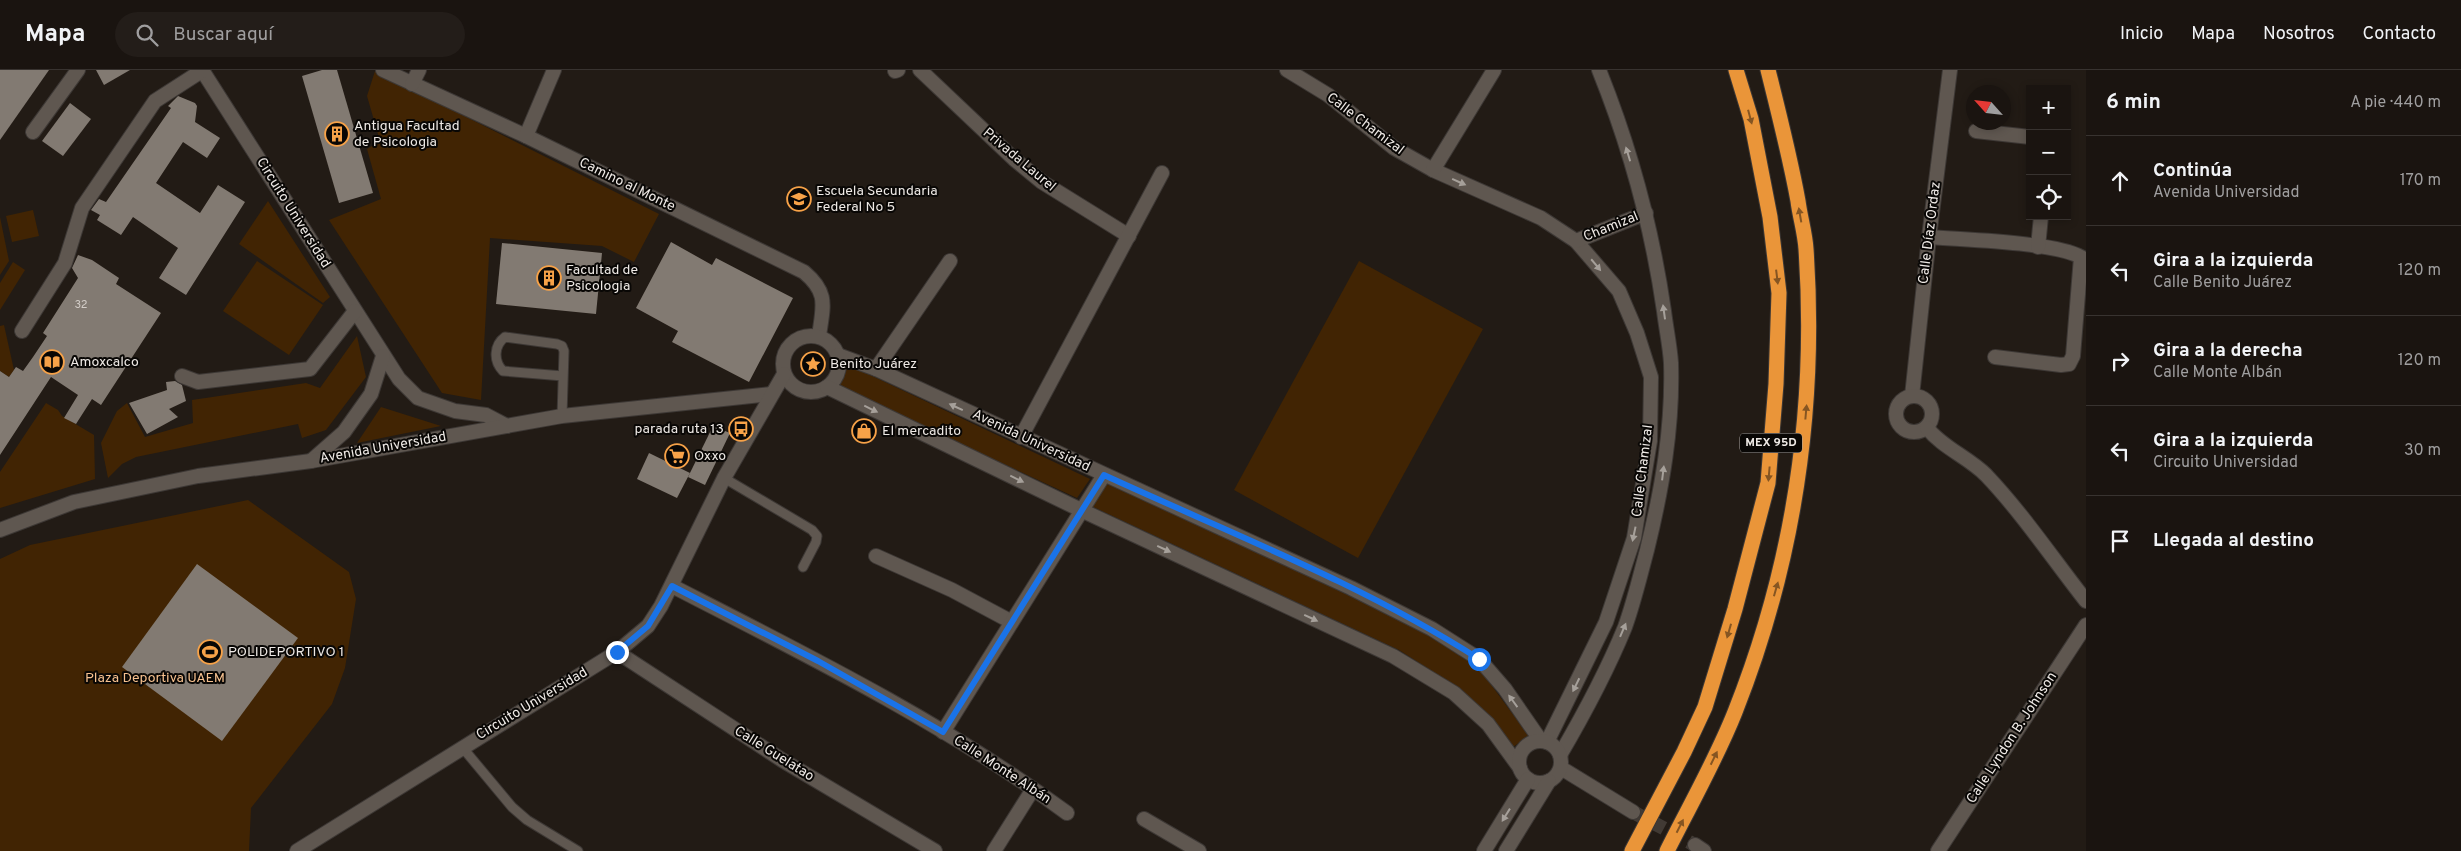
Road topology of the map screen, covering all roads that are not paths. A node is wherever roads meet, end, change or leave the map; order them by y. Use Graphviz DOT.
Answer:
graph roads {
  1 [pos="78,70"];
  2 [pos="202,70"];
  3 [pos="383,70"];
  4 [pos="418,70"];
  5 [pos="554,70"];
  6 [pos="920,70"];
  7 [pos="1494,70"];
  8 [pos="1599,70"];
  9 [pos="1736,70"];
  10 [pos="1768,70"];
  11 [pos="1950,70"];
  12 [pos="1293,71"];
  13 [pos="412,84"];
  14 [pos="1976,131"];
  15 [pos="33,132"];
  16 [pos="526,136"];
  17 [pos="2026,137"];
  18 [pos="1433,170"];
  19 [pos="1162,173"];
  20 [pos="1646,213"];
  21 [pos="2041,220"];
  22 [pos="1129,236"];
  23 [pos="1928,237"];
  24 [pos="1576,241"];
  25 [pos="2038,247"];
  26 [pos="950,260"];
  27 [pos="355,312"];
  28 [pos="22,331"];
  29 [pos="819,336"];
  30 [pos="838,355"];
  31 [pos="383,356"];
  32 [pos="1995,357"];
  33 [pos="876,369"];
  34 [pos="784,374"];
  35 [pos="182,376"];
  36 [pos="563,376"];
  37 [pos="827,387"];
  38 [pos="771,394"];
  39 [pos="1912,396"];
  40 [pos="562,416"];
  41 [pos="507,426"];
  42 [pos="1926,428"];
  43 [pos="1021,437"];
  44 [pos="311,461"];
  45 [pos="1104,475"];
  46 [pos="724,478"];
  47 [pos="1081,510"];
  48 [pos="0,530"];
  49 [pos="876,556"];
  50 [pos="802,567"];
  51 [pos="672,586"];
  52 [pos="2086,601"];
  53 [pos="1010,621"];
  54 [pos="2086,625"];
  55 [pos="617,652"];
  56 [pos="943,732"];
  57 [pos="1544,742"];
  58 [pos="462,747"];
  59 [pos="1560,761"];
  60 [pos="1524,774"];
  61 [pos="1549,781"];
  62 [pos="1033,788"];
  63 [pos="1633,812"];
  64 [pos="1067,813"];
  65 [pos="1144,819"];
  66 [pos="297,851"];
  67 [pos="578,851"];
  68 [pos="935,851"];
  69 [pos="994,851"];
  70 [pos="1199,851"];
  71 [pos="1484,851"];
  72 [pos="1506,851"];
  73 [pos="1632,851"];
  74 [pos="1667,851"];
  75 [pos="1938,851"];
  1 -- 15 [label="street"];
  2 -- 27 [label="street, Circuito Universidad"];
  2 -- 28 [label="street"];
  3 -- 13 [label="street, Camino al Monte"];
  4 -- 13 [label="street"];
  5 -- 16 [label="street"];
  6 -- 22 [label="street, Privada Laurel"];
  7 -- 18 [label="street"];
  20 -- 8 [label="street, Calle Chamizal, one-way"];
  9 -- 73 [label="highway, MEX 95D, one-way"];
  74 -- 10 [label="highway, MEX 95D, one-way"];
  11 -- 23 [label="street, Calle Díaz Ordaz"];
  12 -- 18 [label="street, Calle Chamizal"];
  13 -- 16 [label="street, Camino al Monte"];
  14 -- 17 [label="street"];
  16 -- 29 [label="street, Camino al Monte"];
  18 -- 24 [label="street, Calle Chamizal, one-way"];
  19 -- 22 [label="street"];
  20 -- 24 [label="street, Chamizal"];
  59 -- 20 [label="street, Calle Chamizal, one-way"];
  21 -- 25 [label="street"];
  22 -- 43 [label="street"];
  23 -- 25 [label="street"];
  23 -- 39 [label="street, Calle Díaz Ordaz"];
  24 -- 57 [label="street, Calle Chamizal, one-way"];
  25 -- 32 [label="street"];
  26 -- 33 [label="street"];
  27 -- 31 [label="street, Circuito Universidad"];
  27 -- 35 [label="street"];
  29 -- 30 [label="street"];
  29 -- 34 [label="street"];
  30 -- 33 [label="street, Avenida Universidad"];
  30 -- 37 [label="street"];
  31 -- 41 [label="street, Circuito Universidad"];
  31 -- 44 [label="street"];
  43 -- 33 [label="street, Avenida Universidad, one-way"];
  34 -- 37 [label="street"];
  34 -- 38 [label="street, Circuito Universidad"];
  36 -- 36 [label="lane"];
  36 -- 40 [label="lane"];
  37 -- 47 [label="street, one-way"];
  38 -- 40 [label="street, Avenida Universidad"];
  38 -- 46 [label="street, Circuito Universidad"];
  39 -- 42 [label="street"];
  39 -- 42 [label="street"];
  40 -- 41 [label="street, Avenida Universidad"];
  41 -- 44 [label="street, Avenida Universidad"];
  42 -- 52 [label="street"];
  43 -- 45 [label="street, Avenida Universidad"];
  44 -- 48 [label="street, Avenida Universidad"];
  45 -- 47 [label="street"];
  57 -- 45 [label="street, Avenida Universidad, one-way"];
  46 -- 50 [label="lane"];
  46 -- 51 [label="street, Circuito Universidad"];
  47 -- 53 [label="street"];
  47 -- 60 [label="street, one-way"];
  49 -- 53 [label="street"];
  51 -- 55 [label="street, Circuito Universidad"];
  51 -- 56 [label="street, Calle Monte Albán"];
  53 -- 56 [label="street"];
  54 -- 75 [label="street, Calle Lyndon B. Johnson"];
  55 -- 58 [label="street, Circuito Universidad"];
  55 -- 68 [label="street, Calle Guelatao"];
  56 -- 62 [label="street, Calle Monte Albán"];
  57 -- 59 [label="street"];
  57 -- 60 [label="street"];
  58 -- 66 [label="street, Circuito Universidad"];
  58 -- 67 [label="lane"];
  59 -- 61 [label="street"];
  59 -- 63 [label="street"];
  60 -- 61 [label="street"];
  60 -- 71 [label="street, one-way"];
  61 -- 72 [label="street"];
  62 -- 64 [label="street, Calle Monte Albán"];
  62 -- 69 [label="street"];
  65 -- 70 [label="street"];
}
